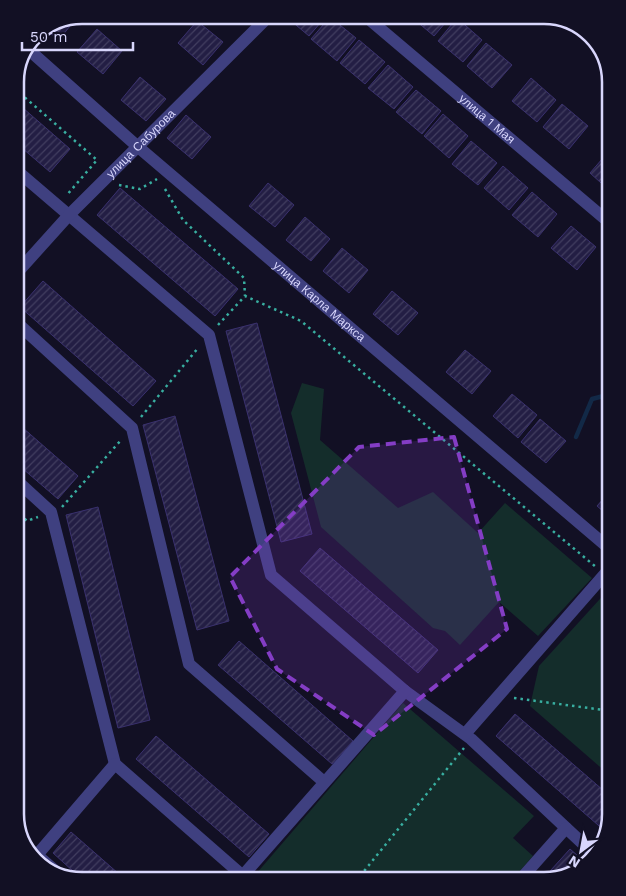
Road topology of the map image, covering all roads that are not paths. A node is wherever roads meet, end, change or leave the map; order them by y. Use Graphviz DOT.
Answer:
graph roads {
  1 [pos="261,24"];
  2 [pos="375,24"];
  3 [pos="32,53"];
  4 [pos="137,146"];
  5 [pos="24,177"];
  6 [pos="70,215"];
  7 [pos="602,216"];
  8 [pos="24,266"];
  9 [pos="24,329"];
  10 [pos="24,488"];
  11 [pos="602,542"];
  12 [pos="602,577"];
  13 [pos="405,691"];
  14 [pos="468,737"];
  15 [pos="115,764"];
  16 [pos="324,782"];
  17 [pos="566,828"];
  18 [pos="590,850"];
  19 [pos="39,853"];
  20 [pos="233,872"];
  21 [pos="245,872"];
  22 [pos="527,872"];
  1 -- 4 [label="street, улица Сабурова"];
  2 -- 7 [label="street, улица 1 Мая"];
  3 -- 4 [label="street, улица Карла Маркса"];
  4 -- 6 [label="street, улица Сабурова"];
  4 -- 11 [label="street, улица Карла Маркса"];
  5 -- 6 [label="street"];
  6 -- 8 [label="street, улица Сабурова"];
  6 -- 13 [label="street"];
  9 -- 16 [label="street"];
  10 -- 15 [label="street"];
  12 -- 14 [label="street"];
  13 -- 14 [label="street"];
  13 -- 16 [label="street"];
  14 -- 17 [label="street"];
  15 -- 19 [label="street"];
  15 -- 20 [label="street"];
  16 -- 21 [label="street"];
  17 -- 18 [label="street"];
  17 -- 22 [label="street"];
}
